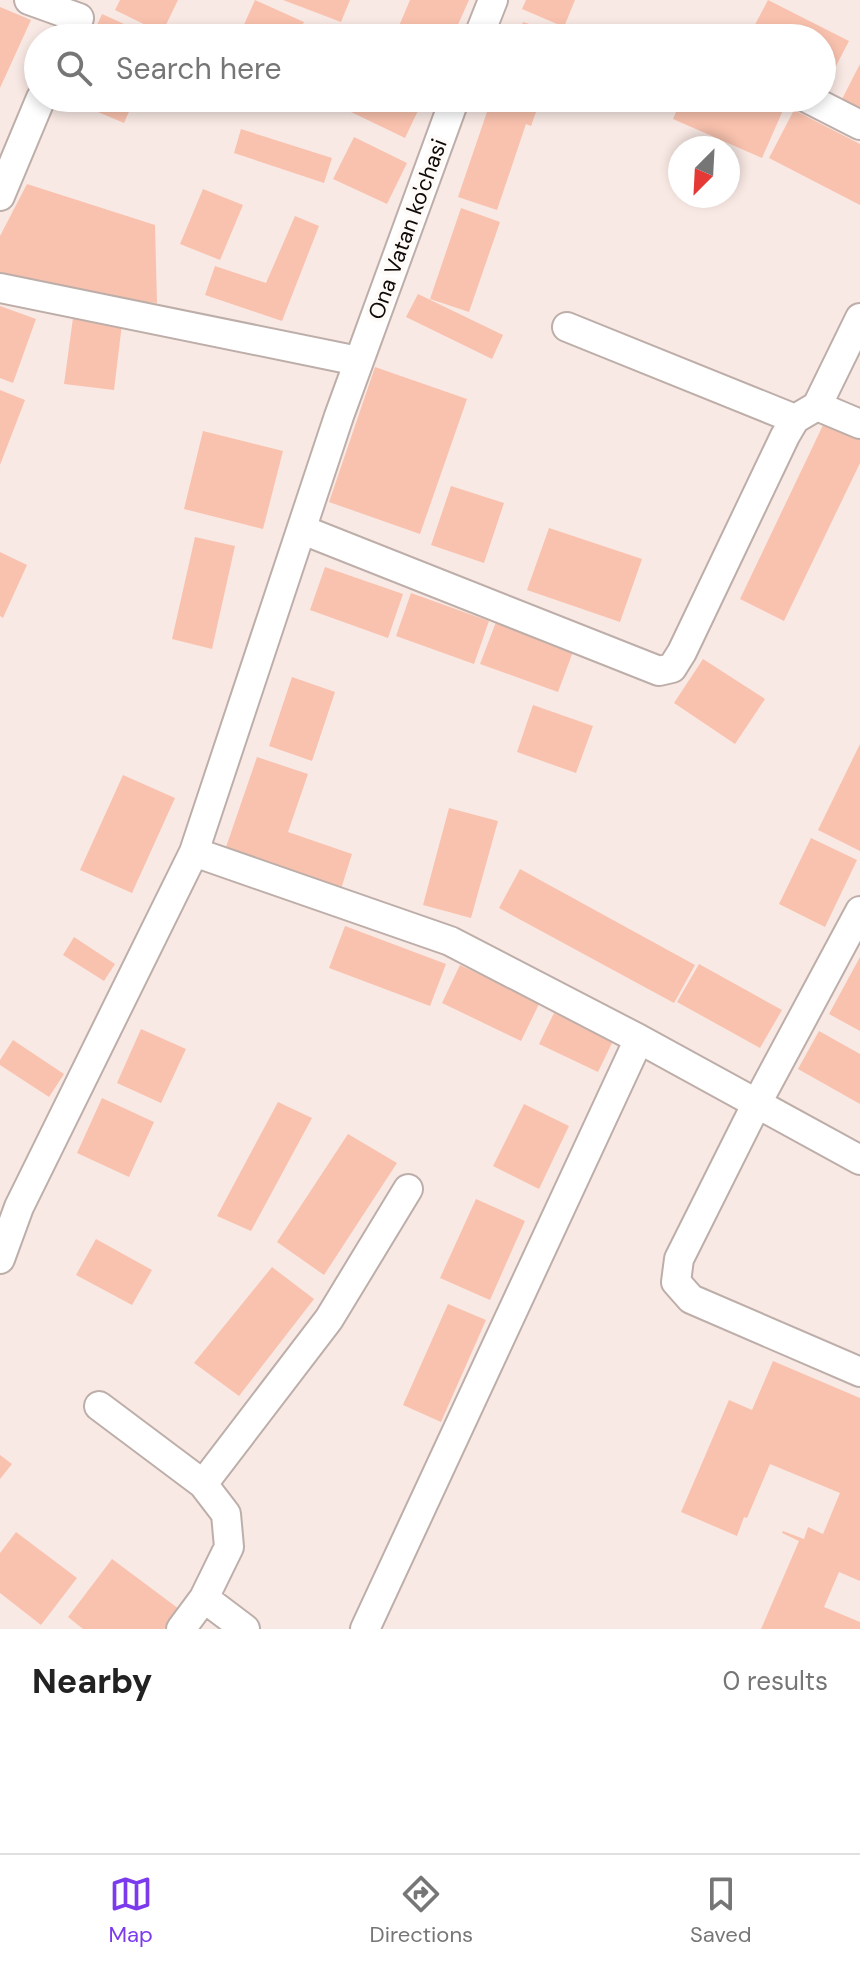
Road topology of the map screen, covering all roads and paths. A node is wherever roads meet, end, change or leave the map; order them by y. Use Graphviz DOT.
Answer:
graph roads {
  1 [pos="29,0"];
  2 [pos="493,0"];
  3 [pos="79,19"];
  4 [pos="484,24"];
  5 [pos="35,112"];
  6 [pos="450,112"];
  7 [pos="834,112"];
  8 [pos="860,125"];
  9 [pos="0,196"];
  10 [pos="0,288"];
  11 [pos="860,318"];
  12 [pos="567,327"];
  13 [pos="358,361"];
  14 [pos="806,412"];
  15 [pos="860,424"];
  16 [pos="303,530"];
  17 [pos="194,852"];
  18 [pos="860,911"];
  19 [pos="639,1039"];
  20 [pos="757,1103"];
  21 [pos="860,1160"];
  22 [pos="408,1189"];
  23 [pos="10,1203"];
  24 [pos="0,1259"];
  25 [pos="860,1372"];
  26 [pos="99,1406"];
  27 [pos="203,1484"];
  28 [pos="204,1598"];
  29 [pos="181,1629"];
  30 [pos="245,1629"];
  31 [pos="365,1629"];
  1 -- 3 [label="street"];
  2 -- 4 [label="street"];
  5 -- 9 [label="street"];
  6 -- 13 [label="street, Ona Vatan ko'chasi"];
  7 -- 8 [label="street"];
  10 -- 13 [label="street"];
  11 -- 14 [label="street"];
  12 -- 14 [label="street"];
  13 -- 16 [label="street, Ona Vatan ko'chasi"];
  14 -- 15 [label="street"];
  14 -- 16 [label="street"];
  16 -- 17 [label="street, Ona Vatan ko'chasi"];
  17 -- 19 [label="street"];
  17 -- 23 [label="street, Ona Vatan ko'chasi"];
  18 -- 20 [label="street"];
  19 -- 20 [label="street"];
  19 -- 31 [label="street"];
  20 -- 21 [label="street"];
  20 -- 25 [label="street"];
  22 -- 27 [label="street"];
  23 -- 24 [label="street, Ona Vatan ko'chasi"];
  26 -- 27 [label="street"];
  27 -- 28 [label="street"];
  28 -- 29 [label="street"];
  28 -- 30 [label="street"];
}
